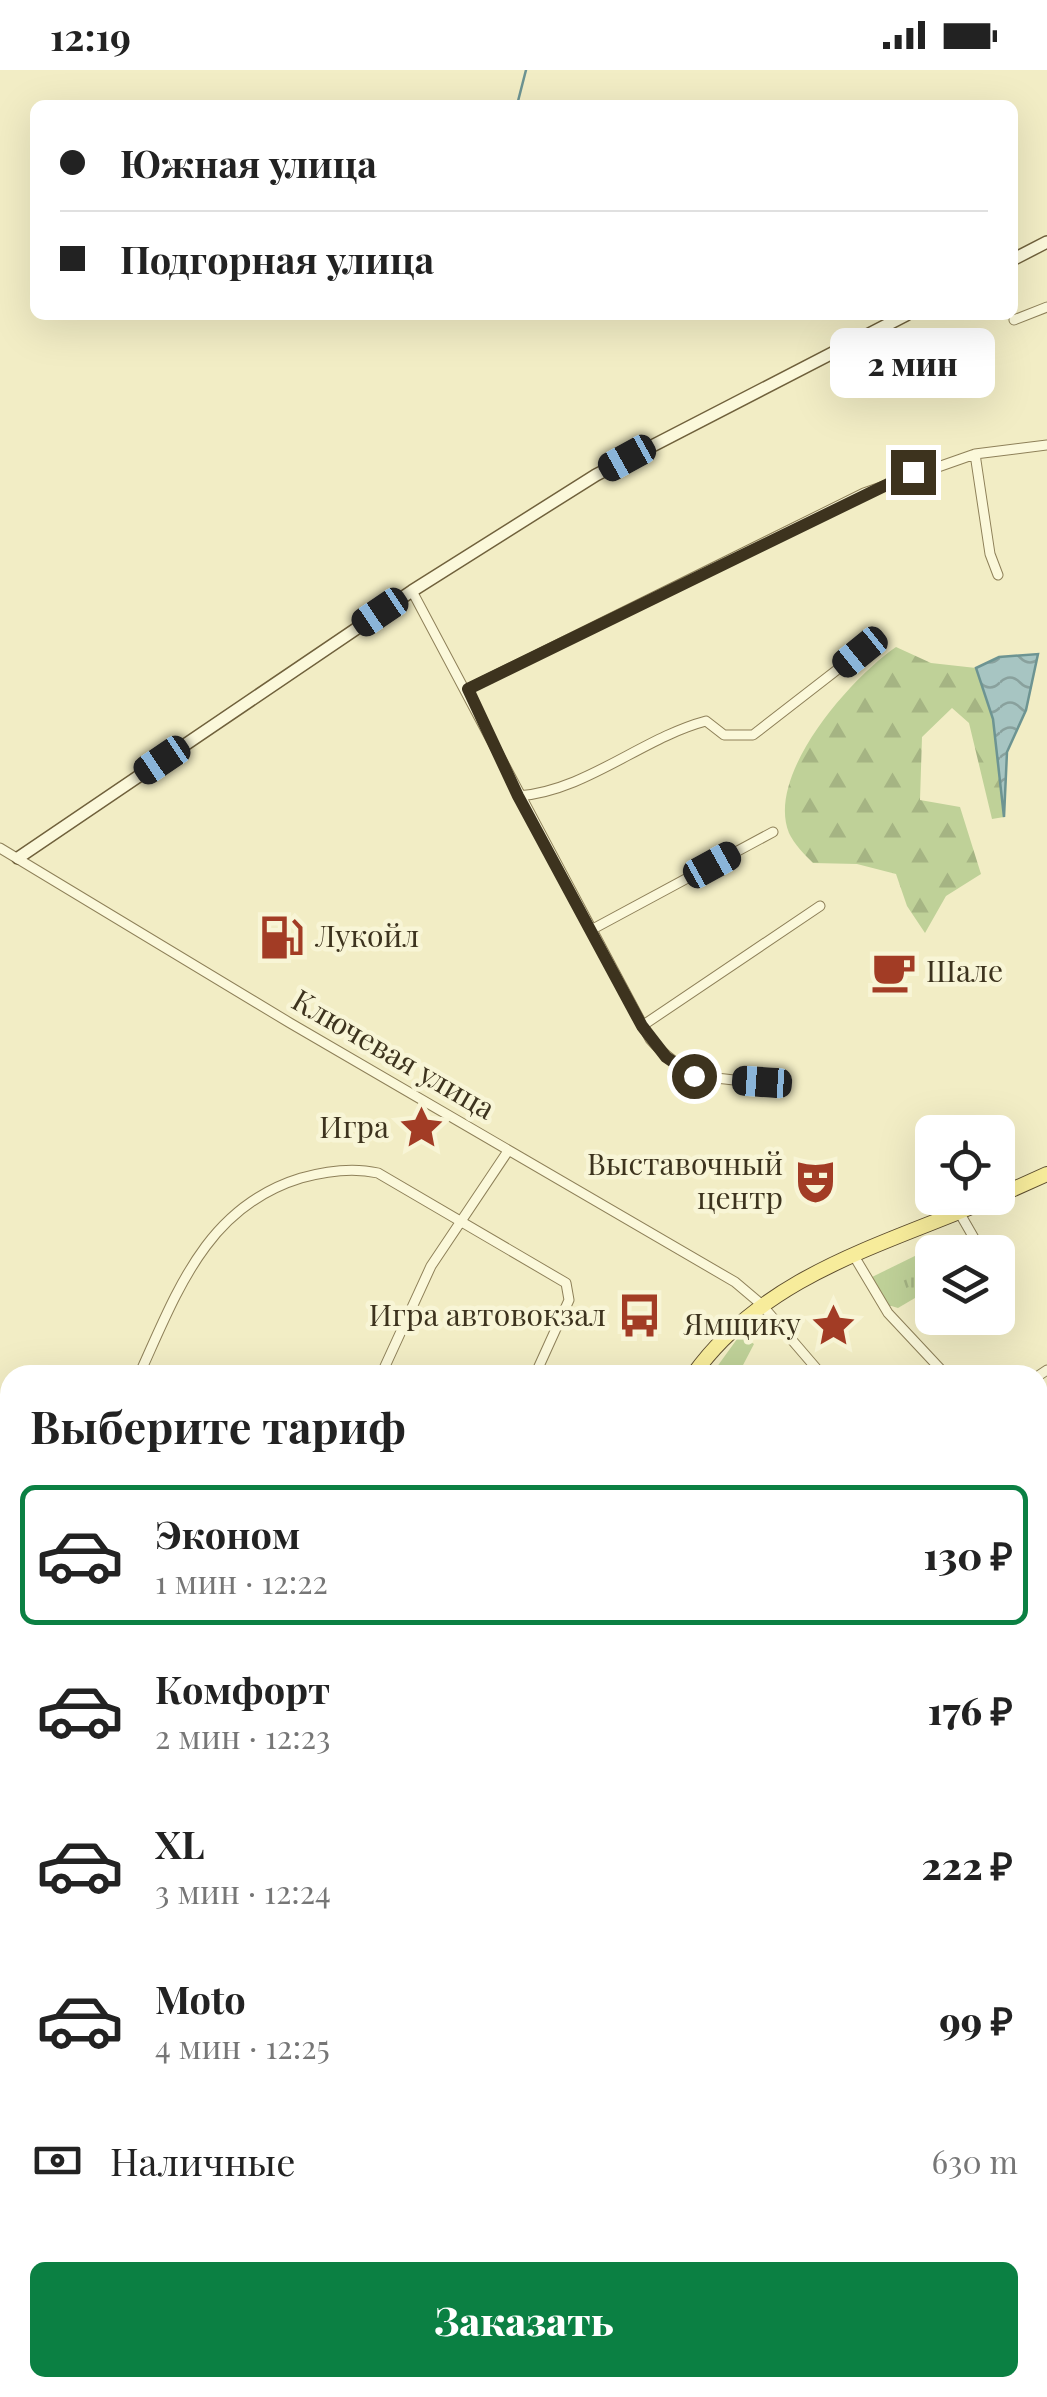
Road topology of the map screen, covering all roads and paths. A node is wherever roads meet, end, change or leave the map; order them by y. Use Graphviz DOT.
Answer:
graph roads {
  1 [pos="1047,242"];
  2 [pos="1018,257"];
  3 [pos="1047,307"];
  4 [pos="1018,318"];
  5 [pos="896,320"];
  6 [pos="1047,446"];
  7 [pos="975,454"];
  8 [pos="998,575"];
  9 [pos="412,591"];
  10 [pos="860,652"];
  11 [pos="468,689"];
  12 [pos="518,796"];
  13 [pos="773,832"];
  14 [pos="0,848"];
  15 [pos="18,858"];
  16 [pos="820,906"];
  17 [pos="591,930"];
  18 [pos="642,1026"];
  19 [pos="762,1082"];
  20 [pos="508,1151"];
  21 [pos="1047,1174"];
  22 [pos="1015,1188"];
  23 [pos="952,1215"];
  24 [pos="460,1224"];
  25 [pos="854,1256"];
  26 [pos="761,1304"];
  27 [pos="143,1365"];
  28 [pos="387,1365"];
  29 [pos="540,1365"];
  30 [pos="701,1365"];
  31 [pos="813,1365"];
  32 [pos="937,1365"];
  1 -- 2 [label="street"];
  3 -- 4 [label="street"];
  5 -- 9 [label="street"];
  6 -- 7 [label="street"];
  7 -- 8 [label="street"];
  7 -- 11 [label="street"];
  9 -- 11 [label="street"];
  9 -- 15 [label="street"];
  10 -- 12 [label="street"];
  11 -- 12 [label="street"];
  12 -- 17 [label="street"];
  13 -- 17 [label="street"];
  14 -- 15 [label="street, Ключевая улица"];
  15 -- 20 [label="street, Ключевая улица"];
  16 -- 18 [label="street"];
  17 -- 18 [label="street"];
  18 -- 19 [label="street"];
  20 -- 24 [label="street"];
  20 -- 26 [label="street, Ключевая улица"];
  21 -- 22 [label="main road"];
  23 -- 25 [label="main road"];
  24 -- 27 [label="street"];
  24 -- 28 [label="street"];
  24 -- 29 [label="street"];
  25 -- 26 [label="main road"];
  25 -- 32 [label="street"];
  26 -- 30 [label="main road"];
  26 -- 31 [label="street, Ключевая улица"];
}
